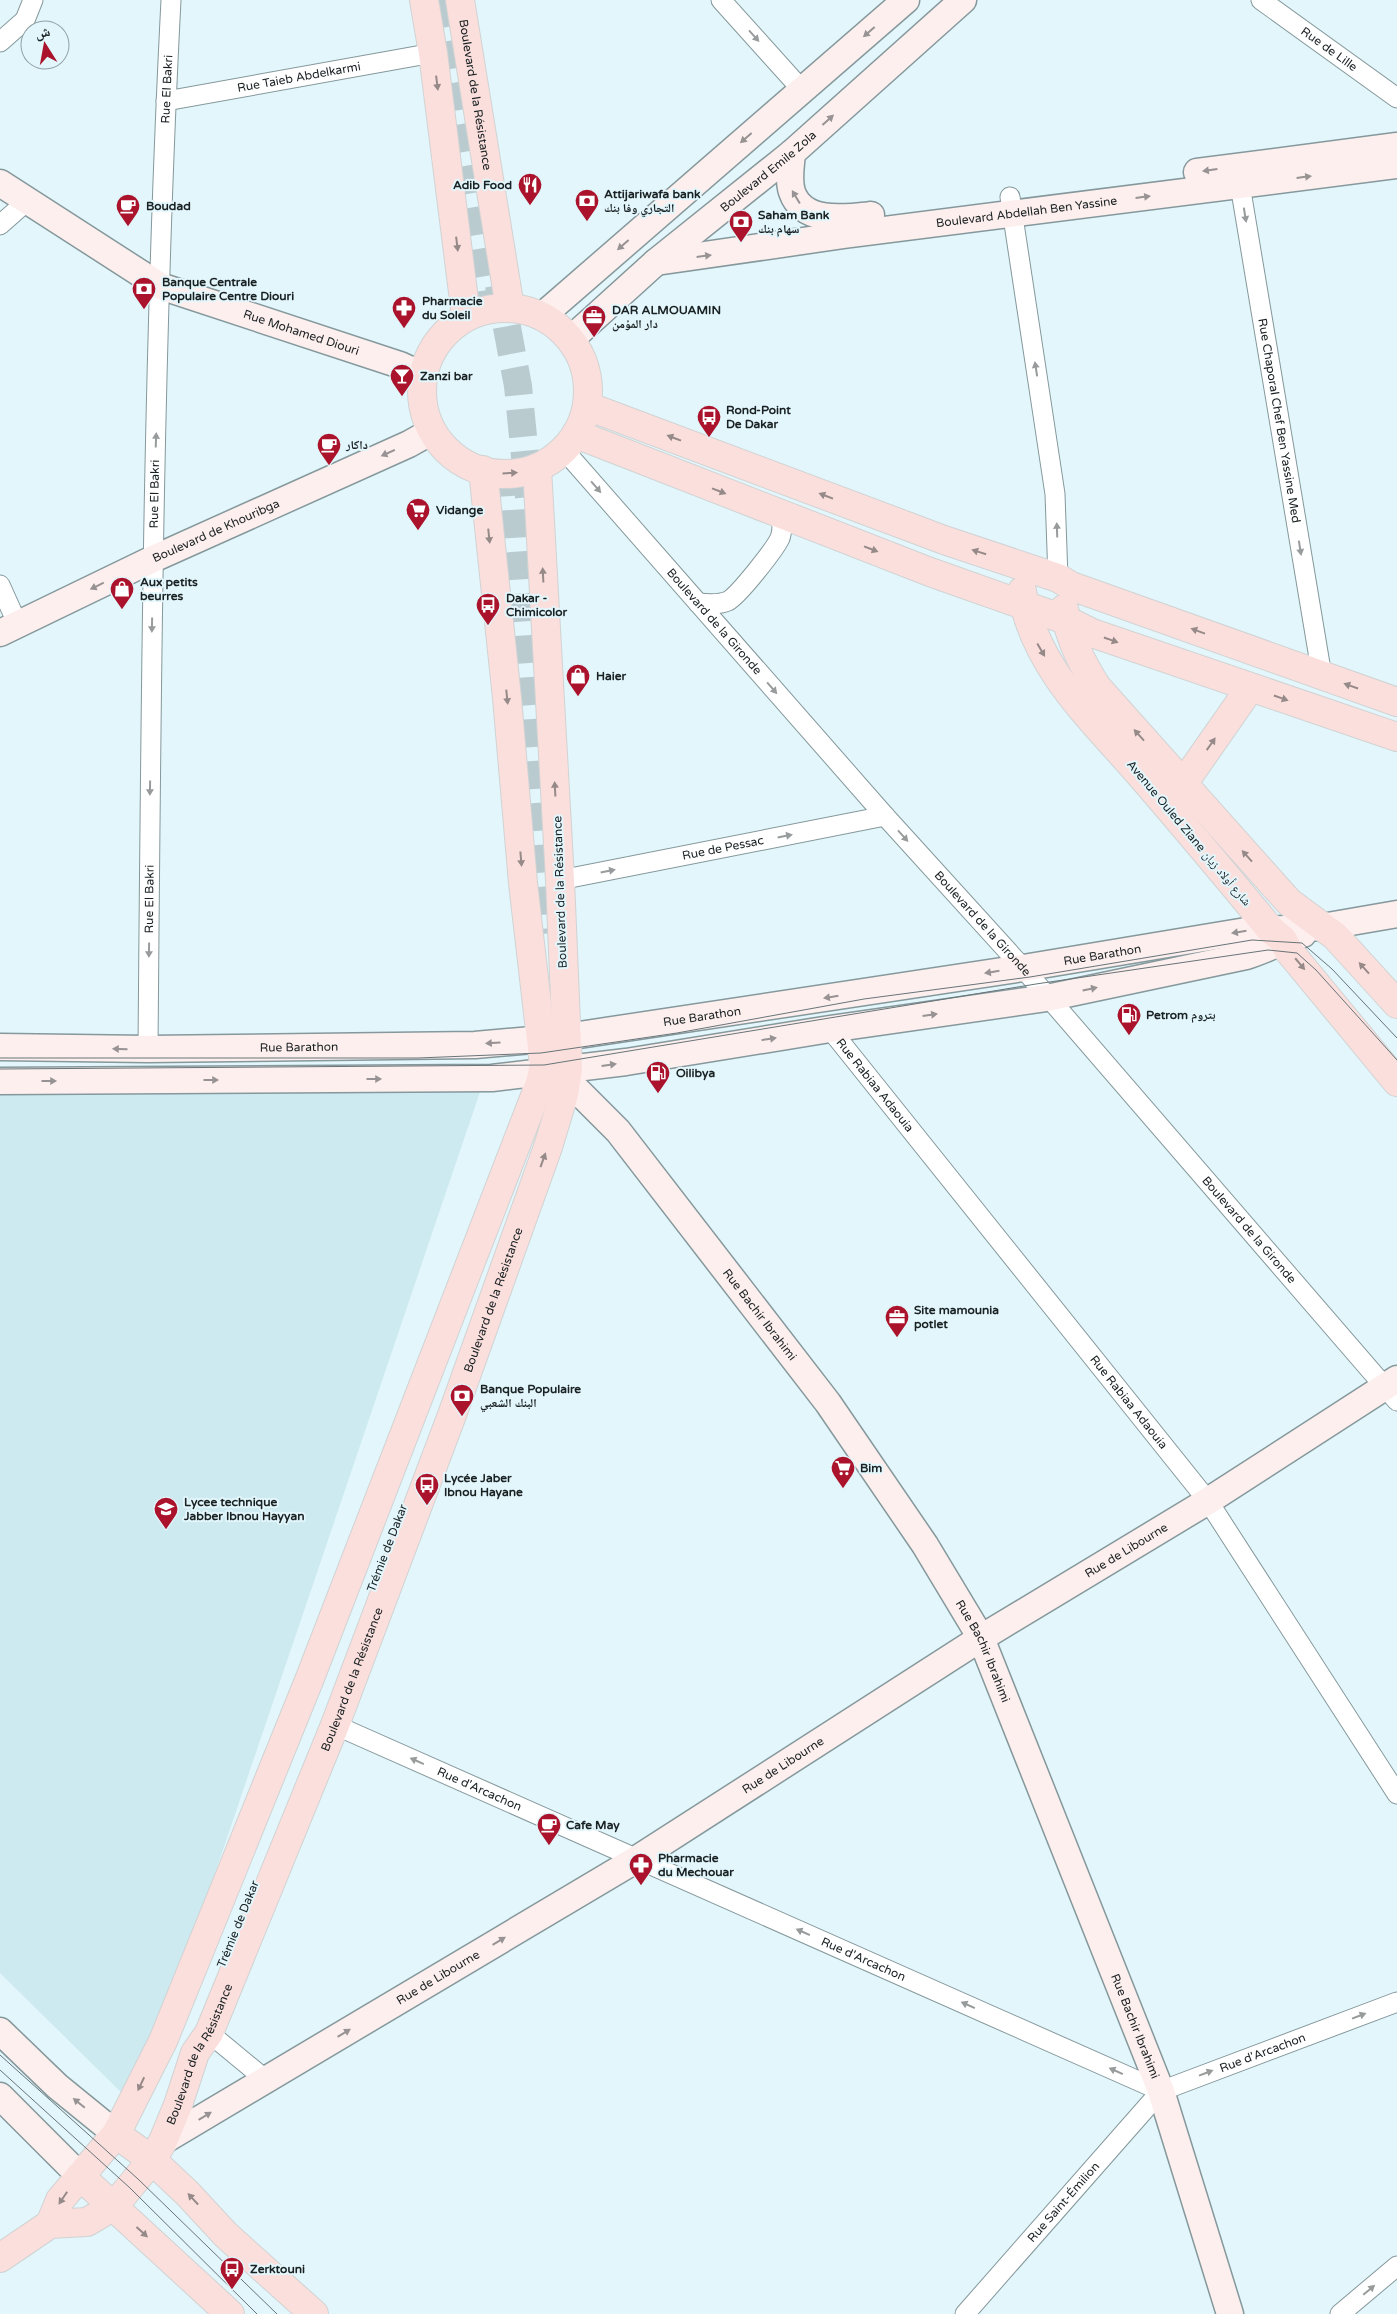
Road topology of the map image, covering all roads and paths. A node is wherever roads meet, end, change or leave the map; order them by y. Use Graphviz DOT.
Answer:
graph roads {
  1 [pos="32,0"];
  2 [pos="170,0"];
  3 [pos="424,0"];
  4 [pos="460,0"];
  5 [pos="721,0"];
  6 [pos="906,0"];
  7 [pos="963,0"];
  8 [pos="1261,0"];
  9 [pos="0,42"];
  10 [pos="433,53"];
  11 [pos="802,90"];
  12 [pos="1397,98"];
  13 [pos="166,101"];
  14 [pos="1397,146"];
  15 [pos="792,153"];
  16 [pos="1397,165"];
  17 [pos="1239,176"];
  18 [pos="0,183"];
  19 [pos="26,202"];
  20 [pos="1011,205"];
  21 [pos="0,225"];
  22 [pos="656,262"];
  23 [pos="160,286"];
  24 [pos="510,308"];
  25 [pos="466,316"];
  26 [pos="542,316"];
  27 [pos="570,339"];
  28 [pos="422,375"];
  29 [pos="587,406"];
  30 [pos="432,431"];
  31 [pos="570,442"];
  32 [pos="537,468"];
  33 [pos="484,470"];
  34 [pos="782,515"];
  35 [pos="153,559"];
  36 [pos="1018,565"];
  37 [pos="1058,578"];
  38 [pos="0,585"];
  39 [pos="698,603"];
  40 [pos="1024,605"];
  41 [pos="1066,620"];
  42 [pos="9,629"];
  43 [pos="1322,676"];
  44 [pos="1250,688"];
  45 [pos="1397,702"];
  46 [pos="1397,737"];
  47 [pos="1183,784"];
  48 [pos="885,816"];
  49 [pos="560,880"];
  50 [pos="1397,914"];
  51 [pos="1322,927"];
  52 [pos="1277,934"];
  53 [pos="1023,968"];
  54 [pos="1047,998"];
  55 [pos="1397,1004"];
  56 [pos="830,1029"];
  57 [pos="554,1038"];
  58 [pos="0,1047"];
  59 [pos="148,1049"];
  60 [pos="559,1074"];
  61 [pos="0,1081"];
  62 [pos="1397,1082"];
  63 [pos="1393,1389"];
  64 [pos="1208,1502"];
  65 [pos="981,1638"];
  66 [pos="335,1724"];
  67 [pos="1397,1794"];
  68 [pos="637,1858"];
  69 [pos="1397,2002"];
  70 [pos="0,2032"];
  71 [pos="163,2041"];
  72 [pos="202,2043"];
  73 [pos="266,2080"];
  74 [pos="1161,2091"];
  75 [pos="0,2096"];
  76 [pos="116,2134"];
  77 [pos="158,2150"];
  78 [pos="80,2176"];
  79 [pos="114,2206"];
  80 [pos="50,2224"];
  81 [pos="0,2258"];
  82 [pos="1397,2266"];
  83 [pos="230,2314"];
  84 [pos="314,2314"];
  85 [pos="964,2314"];
  86 [pos="1230,2314"];
  87 [pos="1340,2314"];
  1 -- 9 [label="street"];
  2 -- 13 [label="street, Rue El Bakri"];
  3 -- 10 [label="main road"];
  4 -- 24 [label="main road, Boulevard de la Résistance"];
  5 -- 11 [label="street, one-way"];
  6 -- 11 [label="street, one-way"];
  15 -- 7 [label="street, Boulevard Emile Zola, one-way"];
  8 -- 12 [label="street, Rue de Lille"];
  10 -- 13 [label="street, Rue Taieb Abdelkarmi"];
  10 -- 25 [label="main road, one-way"];
  11 -- 26 [label="street, one-way"];
  13 -- 23 [label="street, Rue El Bakri"];
  14 -- 17 [label="street, Boulevard Abdellah Ben Yassine"];
  20 -- 15 [label="street, Boulevard Abdellah Ben Yassine, one-way"];
  15 -- 22 [label="street, Boulevard Emile Zola"];
  17 -- 16 [label="street, Boulevard Abdellah Ben Yassine, one-way"];
  17 -- 20 [label="street, Boulevard Abdellah Ben Yassine"];
  17 -- 43 [label="street, Rue Chaporal Chef Ben Yassine Med, one-way"];
  18 -- 19 [label="street, Rue Mohamed Diouri"];
  19 -- 21 [label="street"];
  19 -- 23 [label="street, Rue Mohamed Diouri"];
  22 -- 20 [label="street, Boulevard Abdellah Ben Yassine, one-way"];
  37 -- 20 [label="street, one-way"];
  22 -- 27 [label="street, Boulevard Emile Zola"];
  23 -- 28 [label="street, Rue Mohamed Diouri"];
  35 -- 23 [label="street, Rue El Bakri, one-way"];
  24 -- 25 [label="main road"];
  24 -- 26 [label="main road"];
  25 -- 28 [label="main road"];
  26 -- 27 [label="main road"];
  27 -- 29 [label="main road"];
  28 -- 30 [label="main road"];
  29 -- 31 [label="main road"];
  36 -- 29 [label="main road, one-way"];
  30 -- 33 [label="main road"];
  30 -- 35 [label="street, Boulevard de Khouribga, one-way"];
  31 -- 32 [label="main road"];
  31 -- 34 [label="main road, one-way"];
  31 -- 39 [label="street, Boulevard de la Gironde, one-way"];
  33 -- 32 [label="main road, one-way"];
  49 -- 32 [label="main road, Boulevard de la Résistance, one-way"];
  33 -- 57 [label="main road, Boulevard de la Résistance, one-way"];
  34 -- 39 [label="street"];
  34 -- 40 [label="main road, one-way"];
  35 -- 42 [label="street, Boulevard de Khouribga, one-way"];
  35 -- 59 [label="street, Rue El Bakri, one-way"];
  36 -- 37 [label="main road"];
  36 -- 40 [label="main road, Avenue Ouled Ziane شارع أولاد زيان"];
  37 -- 41 [label="main road, Avenue Ouled Ziane شارع أولاد زيان"];
  43 -- 37 [label="main road, one-way"];
  38 -- 42 [label="street"];
  39 -- 48 [label="street, Boulevard de la Gironde, one-way"];
  40 -- 41 [label="main road"];
  40 -- 52 [label="main road, Avenue Ouled Ziane شارع أولاد زيان, one-way"];
  41 -- 44 [label="main road, one-way"];
  47 -- 41 [label="main road, Avenue Ouled Ziane شارع أولاد زيان, one-way"];
  45 -- 43 [label="main road, one-way"];
  44 -- 46 [label="main road, one-way"];
  47 -- 44 [label="main road, one-way"];
  51 -- 47 [label="main road, Avenue Ouled Ziane شارع أولاد زيان, one-way"];
  49 -- 48 [label="street, Rue de Pessac, one-way"];
  48 -- 53 [label="street, Boulevard de la Gironde, one-way"];
  49 -- 57 [label="main road, Boulevard de la Résistance"];
  50 -- 51 [label="street"];
  51 -- 52 [label="street"];
  55 -- 51 [label="main road, Avenue Ouled Ziane شارع أولاد زيان, one-way"];
  52 -- 53 [label="street, Rue Barathon, one-way"];
  54 -- 52 [label="street, one-way"];
  52 -- 62 [label="main road, Avenue Ouled Ziane شارع أولاد زيان, one-way"];
  53 -- 54 [label="street, Boulevard de la Gironde"];
  53 -- 57 [label="street, Rue Barathon, one-way"];
  56 -- 54 [label="street, one-way"];
  54 -- 63 [label="street, Boulevard de la Gironde"];
  60 -- 56 [label="street, one-way"];
  56 -- 64 [label="street, Rue Rabiaa Adaouia"];
  57 -- 59 [label="street, Rue Barathon, one-way"];
  57 -- 60 [label="main road, Boulevard de la Résistance"];
  59 -- 58 [label="street, Rue Barathon, one-way"];
  61 -- 60 [label="street, one-way"];
  60 -- 65 [label="street, Rue Bachir Ibrahimi"];
  66 -- 60 [label="main road, Boulevard de la Résistance, one-way"];
  60 -- 71 [label="main road, Boulevard de la Résistance"];
  63 -- 64 [label="street, Rue de Libourne"];
  64 -- 65 [label="street, Rue de Libourne"];
  64 -- 67 [label="street, Rue Rabiaa Adaouia"];
  65 -- 68 [label="street, Rue de Libourne"];
  65 -- 74 [label="street, Rue Bachir Ibrahimi"];
  68 -- 66 [label="street, Rue d'Arcachon, one-way"];
  66 -- 72 [label="main road, Boulevard de la Résistance"];
  73 -- 68 [label="street, Rue de Libourne, one-way"];
  74 -- 68 [label="street, Rue d'Arcachon, one-way"];
  74 -- 69 [label="street, Rue d'Arcachon, one-way"];
  76 -- 70 [label="street, one-way"];
  71 -- 72 [label="main road, Trémie de Dakar"];
  71 -- 76 [label="main road, Boulevard de la Résistance, one-way"];
  72 -- 73 [label="street"];
  72 -- 77 [label="main road, Boulevard de la Résistance"];
  77 -- 73 [label="street, Rue de Libourne, one-way"];
  74 -- 85 [label="street, Rue Saint-Émilion"];
  74 -- 86 [label="street, Rue Bachir Ibrahimi"];
  75 -- 78 [label="street"];
  76 -- 77 [label="main road"];
  76 -- 78 [label="main road, Boulevard de la Résistance"];
  77 -- 79 [label="main road, Boulevard de la Résistance"];
  84 -- 77 [label="main road, one-way"];
  78 -- 79 [label="main road"];
  78 -- 80 [label="main road, Boulevard de la Résistance, one-way"];
  79 -- 80 [label="main road, Boulevard de la Résistance"];
  79 -- 83 [label="main road, one-way"];
  80 -- 81 [label="main road"];
  87 -- 82 [label="street, one-way"];
}
